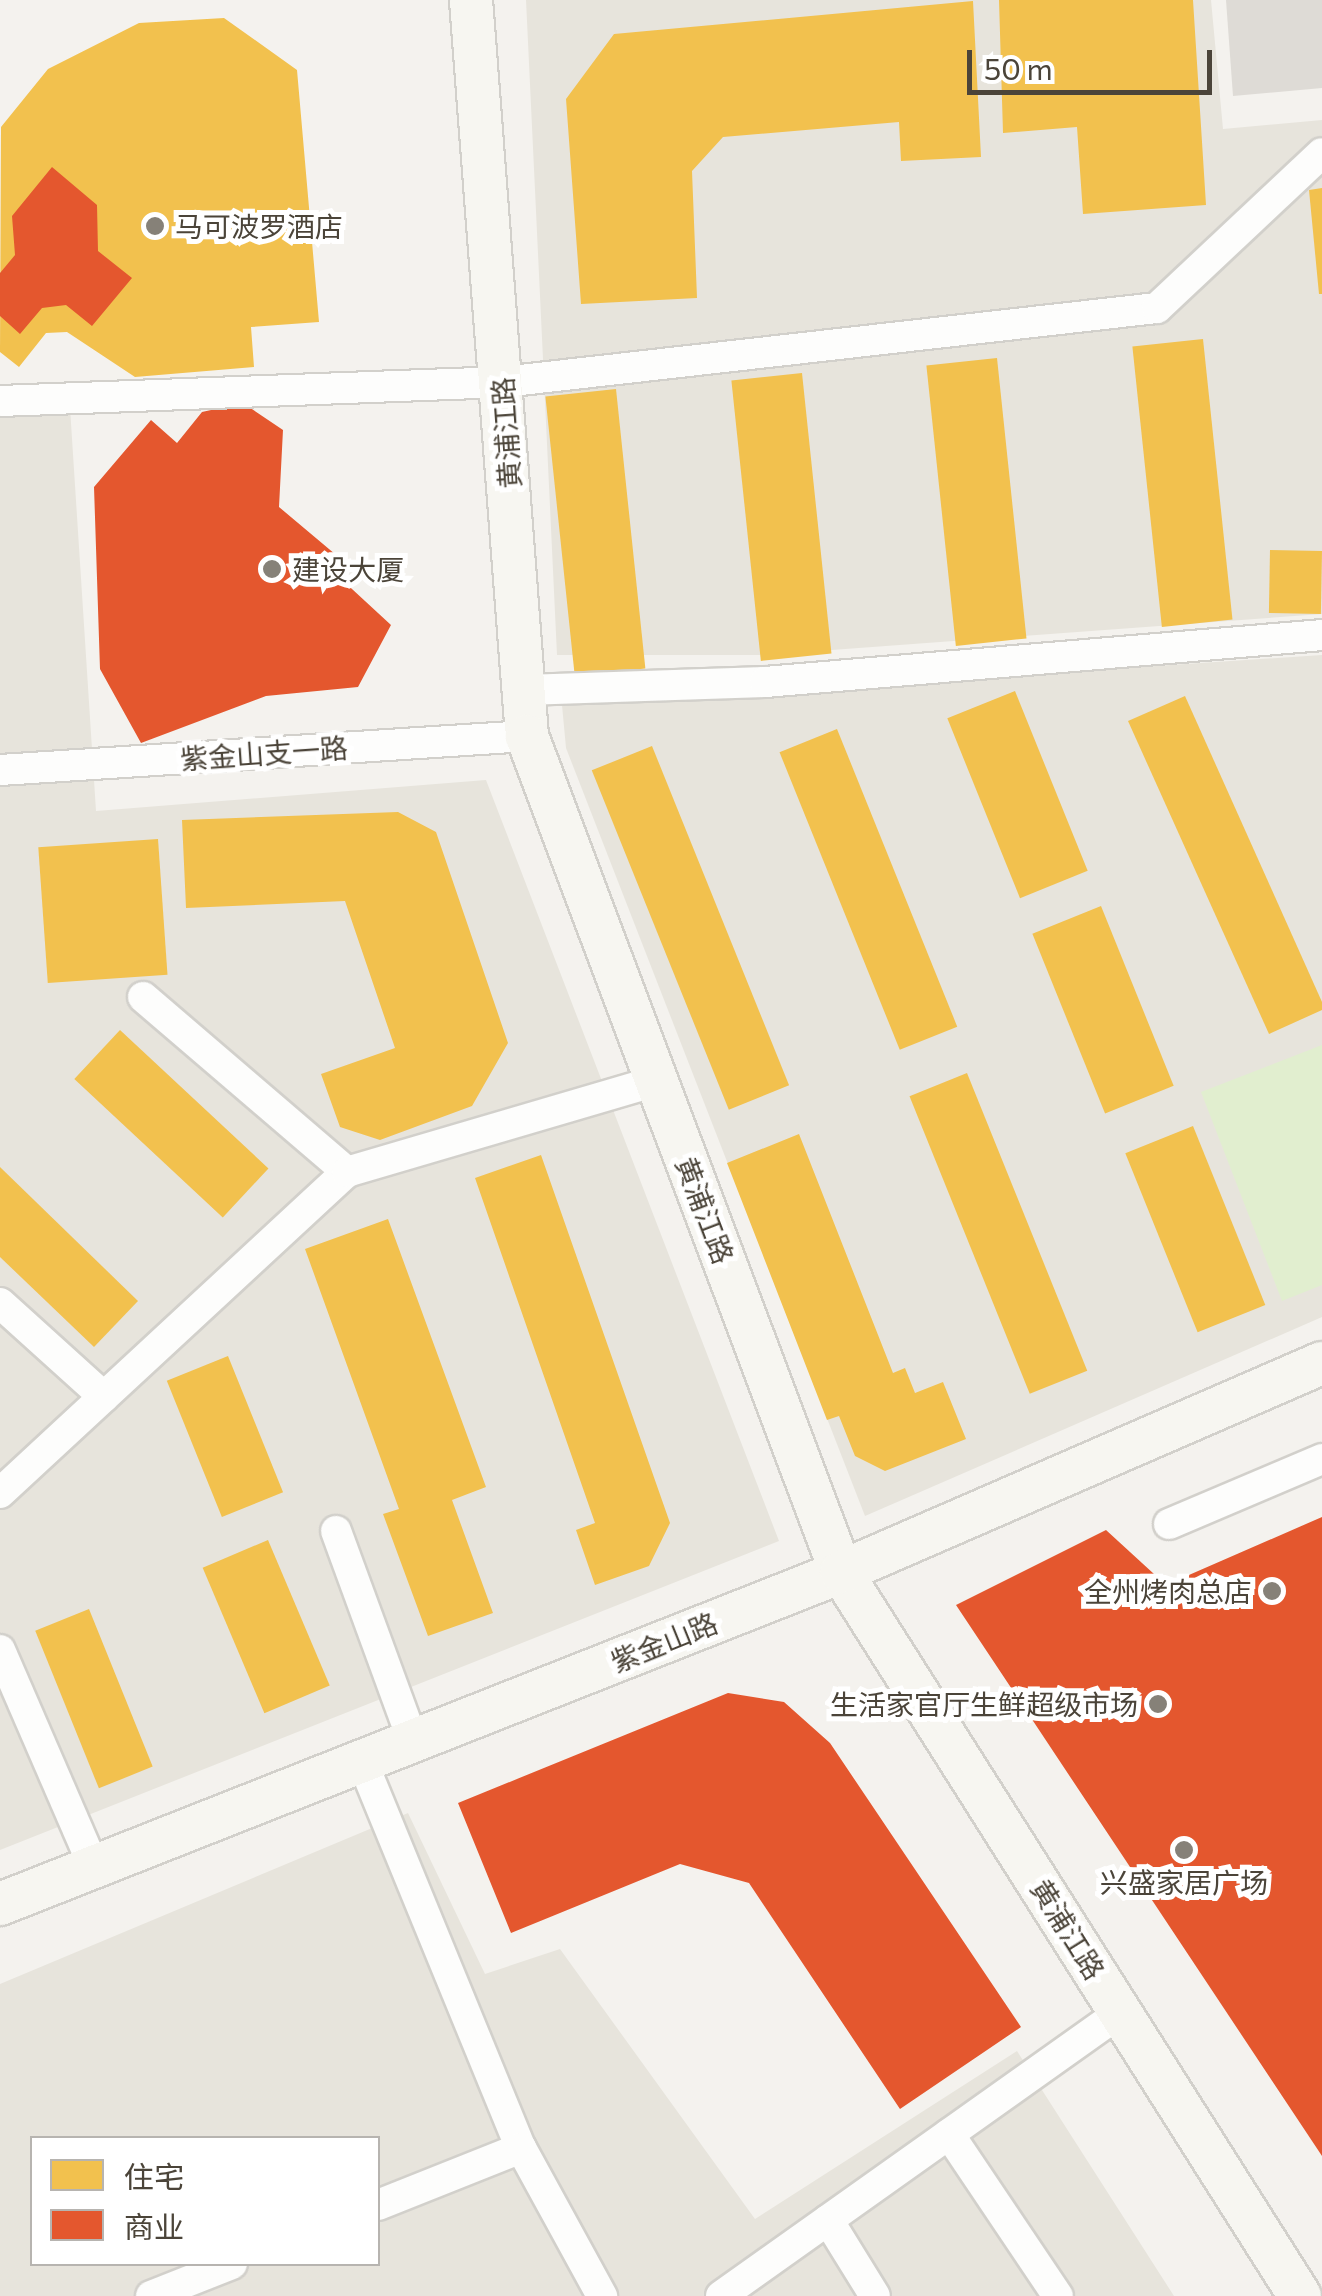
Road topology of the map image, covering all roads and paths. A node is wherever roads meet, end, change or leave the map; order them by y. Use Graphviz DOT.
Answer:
graph roads {
  1 [pos="471,0"];
  2 [pos="1322,153"];
  3 [pos="503,382"];
  4 [pos="0,400"];
  5 [pos="1322,635"];
  6 [pos="524,690"];
  7 [pos="528,736"];
  8 [pos="0,770"];
  9 [pos="143,997"];
  10 [pos="657,1081"];
  11 [pos="347,1172"];
  12 [pos="0,1303"];
  13 [pos="1322,1364"];
  14 [pos="104,1397"];
  15 [pos="1322,1459"];
  16 [pos="0,1493"];
  17 [pos="1170,1524"];
  18 [pos="336,1531"];
  19 [pos="841,1572"];
  20 [pos="0,1650"];
  21 [pos="413,1741"];
  22 [pos="362,1762"];
  23 [pos="94,1867"];
  24 [pos="0,1904"];
  25 [pos="1120,2012"];
  26 [pos="949,2134"];
  27 [pos="521,2148"];
  28 [pos="380,2204"];
  29 [pos="828,2220"];
  30 [pos="227,2266"];
  31 [pos="154,2295"];
  32 [pos="602,2296"];
  33 [pos="721,2296"];
  34 [pos="874,2296"];
  35 [pos="1058,2296"];
  36 [pos="1300,2296"];
  1 -- 3 [label="street, 黄浦江路"];
  2 -- 3 [label="street"];
  3 -- 4 [label="street"];
  3 -- 6 [label="street, 黄浦江路"];
  5 -- 6 [label="street"];
  6 -- 7 [label="street, 黄浦江路"];
  7 -- 8 [label="street, 紫金山支一路"];
  7 -- 10 [label="street, 黄浦江路"];
  9 -- 11 [label="street"];
  10 -- 11 [label="street"];
  10 -- 19 [label="street, 黄浦江路"];
  11 -- 14 [label="street"];
  12 -- 14 [label="street"];
  13 -- 19 [label="street, 紫金山路"];
  14 -- 16 [label="street"];
  15 -- 17 [label="street"];
  18 -- 21 [label="street"];
  19 -- 21 [label="street, 紫金山路"];
  19 -- 25 [label="street, 黄浦江路"];
  20 -- 23 [label="street"];
  21 -- 22 [label="street, 紫金山路"];
  22 -- 23 [label="street, 紫金山路"];
  22 -- 27 [label="street"];
  23 -- 24 [label="street, 紫金山路"];
  25 -- 26 [label="street"];
  25 -- 36 [label="street, 黄浦江路"];
  26 -- 29 [label="street"];
  26 -- 35 [label="street"];
  27 -- 28 [label="street"];
  27 -- 32 [label="street"];
  29 -- 33 [label="street"];
  29 -- 34 [label="street"];
  30 -- 31 [label="street"];
}
